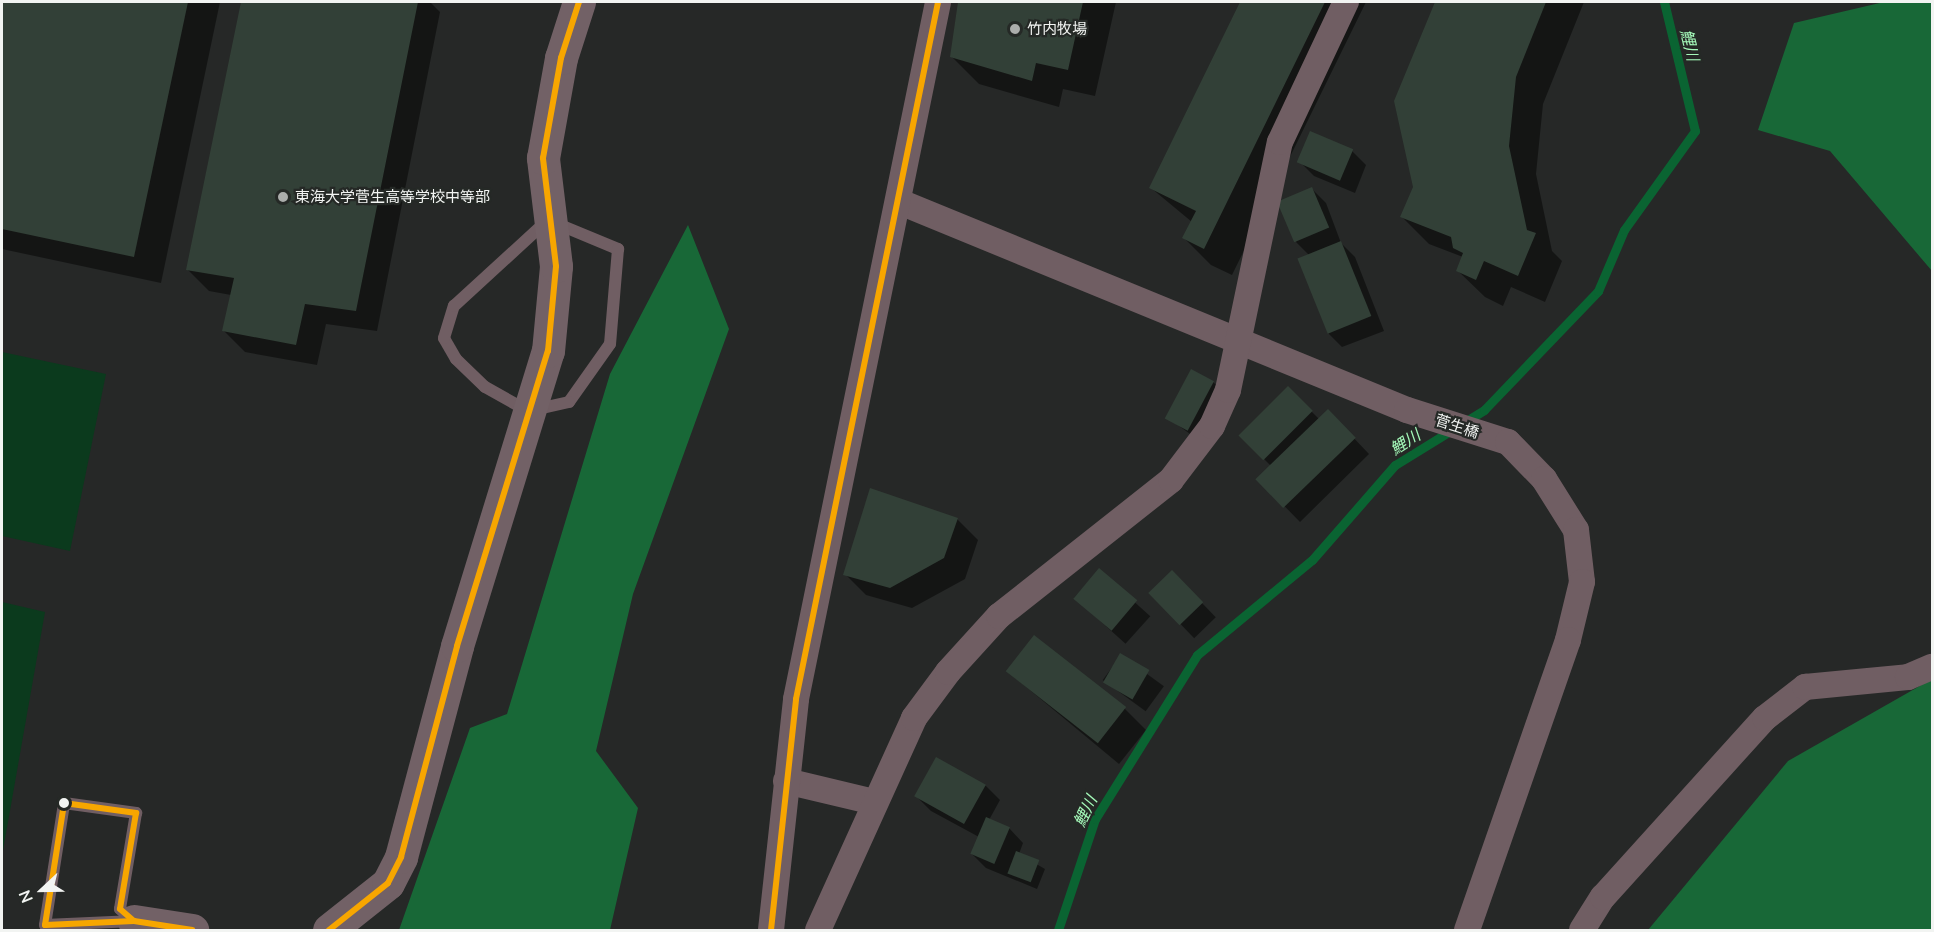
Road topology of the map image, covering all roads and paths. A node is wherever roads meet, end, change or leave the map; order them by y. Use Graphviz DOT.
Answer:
graph roads {
  1 [pos="579,2"];
  2 [pos="938,2"];
  3 [pos="1346,2"];
  4 [pos="900,202"];
  5 [pos="548,219"];
  6 [pos="1239,338"];
  7 [pos="528,411"];
  8 [pos="1932,668"];
  9 [pos="786,781"];
  10 [pos="874,802"];
  11 [pos="134,921"];
  12 [pos="192,930"];
  13 [pos="329,930"];
  14 [pos="771,930"];
  15 [pos="818,930"];
  16 [pos="1467,930"];
  17 [pos="1582,930"];
  1 -- 5 [label="street"];
  2 -- 4 [label="street"];
  3 -- 6 [label="street"];
  4 -- 6 [label="street, 菅生橋"];
  4 -- 9 [label="street"];
  5 -- 7 [label="street"];
  5 -- 7 [label="lane"];
  5 -- 7 [label="lane"];
  6 -- 10 [label="street"];
  6 -- 16 [label="street, 菅生橋"];
  7 -- 13 [label="street"];
  8 -- 17 [label="street"];
  9 -- 10 [label="street"];
  9 -- 14 [label="street"];
  10 -- 15 [label="street"];
  11 -- 11 [label="lane"];
  11 -- 12 [label="street"];
}
